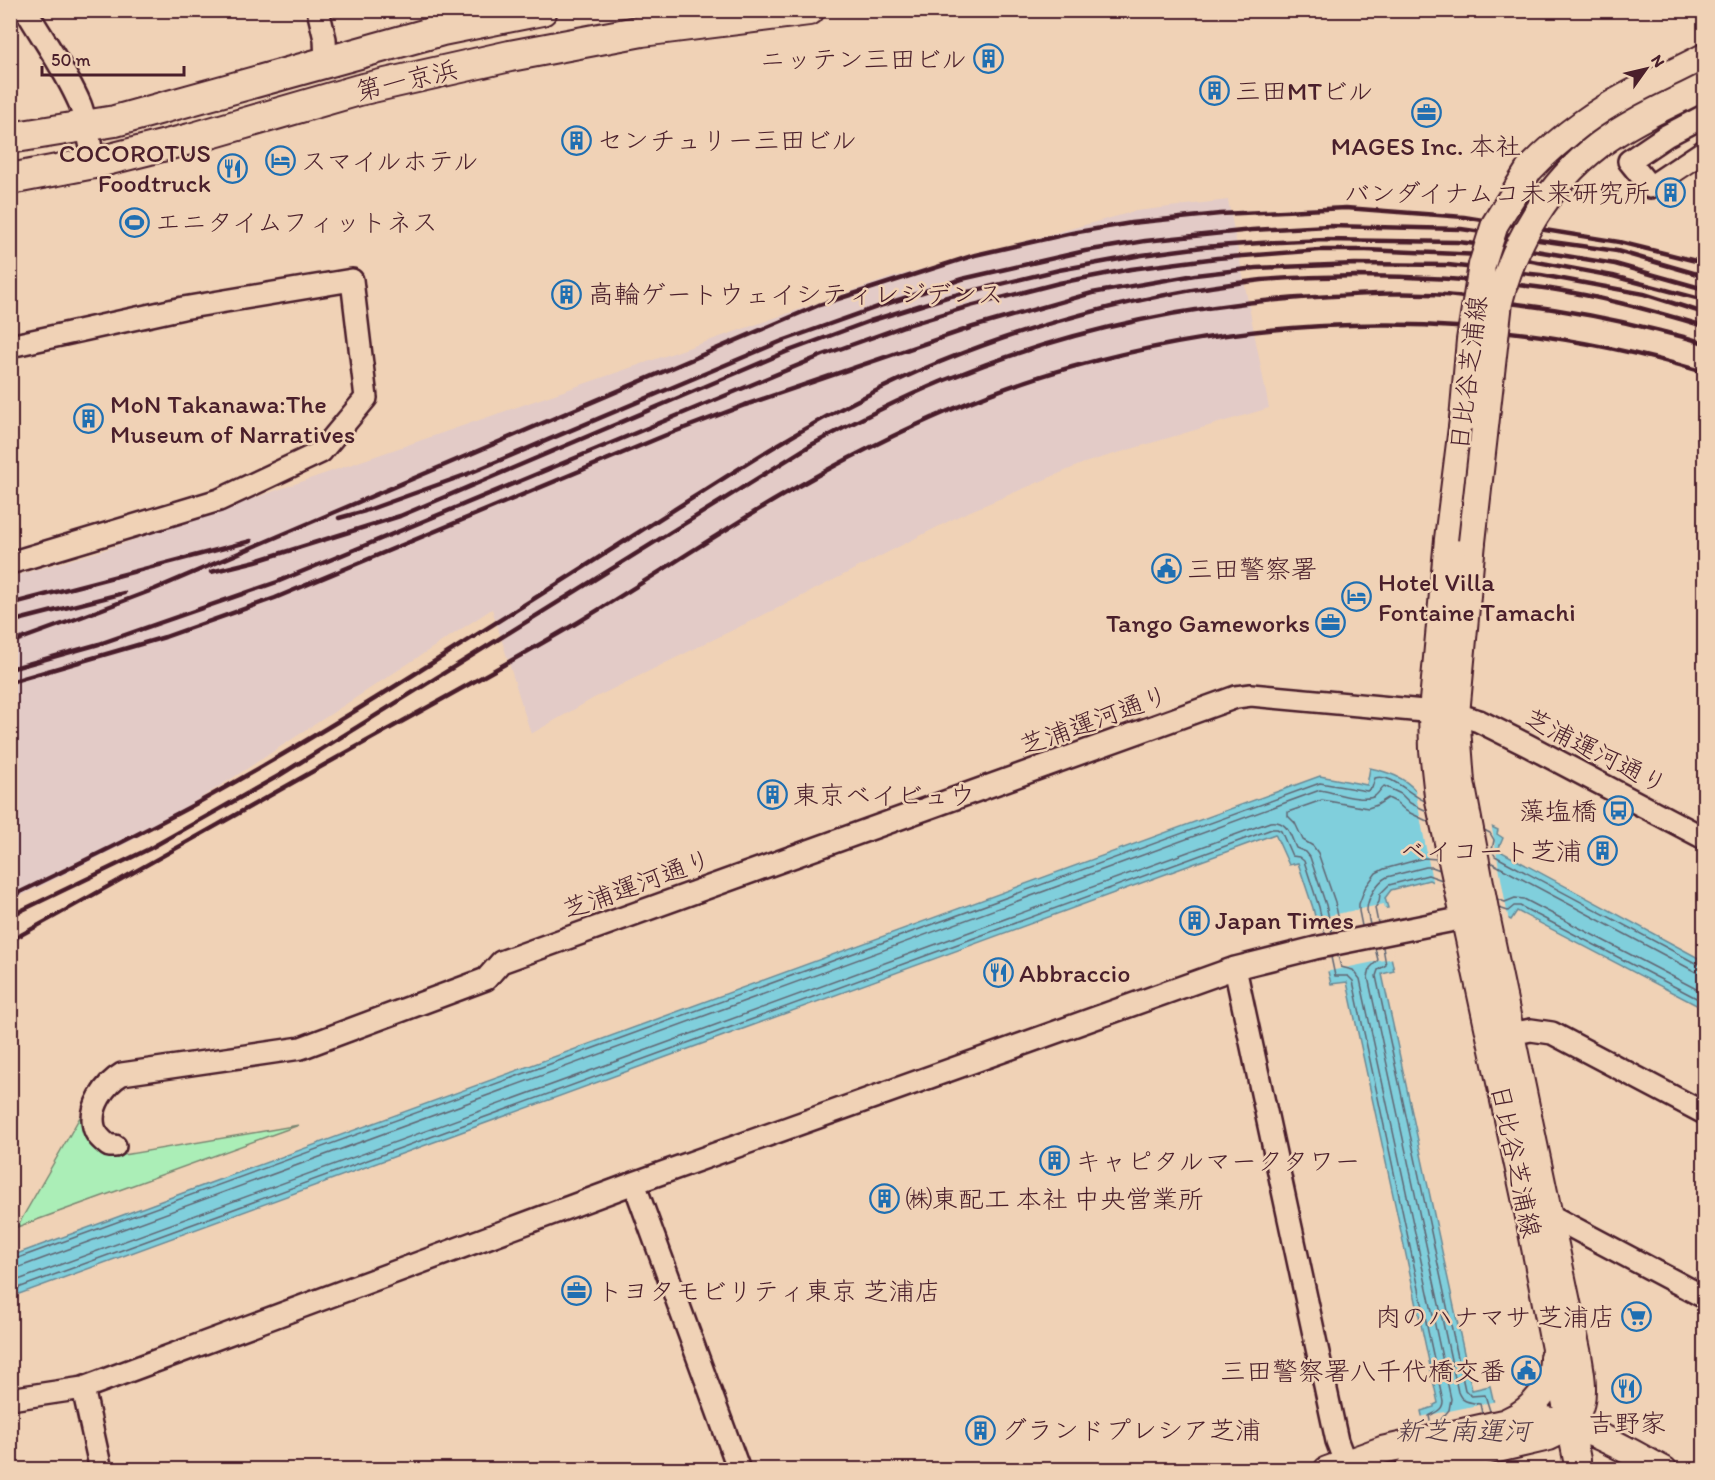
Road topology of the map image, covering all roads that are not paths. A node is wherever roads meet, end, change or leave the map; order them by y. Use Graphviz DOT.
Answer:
graph roads {
  1 [pos="26,10"];
  2 [pos="318,10"];
  3 [pos="542,10"];
  4 [pos="809,10"];
  5 [pos="1704,57"];
  6 [pos="327,62"];
  7 [pos="1704,87"];
  8 [pos="170,106"];
  9 [pos="1704,116"];
  10 [pos="87,126"];
  11 [pos="10,138"];
  12 [pos="190,139"];
  13 [pos="10,145"];
  14 [pos="1704,151"];
  15 [pos="94,164"];
  16 [pos="10,179"];
  17 [pos="10,345"];
  18 [pos="1460,541"];
  19 [pos="10,563"];
  20 [pos="1444,713"];
  21 [pos="1704,838"];
  22 [pos="1470,910"];
  23 [pos="1234,968"];
  24 [pos="1500,1036"];
  25 [pos="1704,1113"];
  26 [pos="115,1146"];
  27 [pos="634,1182"];
  28 [pos="1526,1202"];
  29 [pos="1550,1215"];
  30 [pos="1704,1297"];
  31 [pos="1553,1340"];
  32 [pos="1583,1384"];
  33 [pos="82,1388"];
  34 [pos="10,1399"];
  35 [pos="1570,1424"];
  36 [pos="1504,1435"];
  37 [pos="1621,1448"];
  38 [pos="1414,1460"];
  39 [pos="1584,1466"];
  40 [pos="1340,1467"];
  41 [pos="101,1470"];
  42 [pos="739,1470"];
  43 [pos="1664,1470"];
  1 -- 10 [label="street"];
  2 -- 6 [label="street"];
  3 -- 6 [label="highway, 第一京浜"];
  4 -- 12 [label="highway, 第一京浜"];
  5 -- 18 [label="main road, 日比谷芝浦線, bridge"];
  6 -- 8 [label="highway, 第一京浜"];
  7 -- 18 [label="main road, 日比谷芝浦線, bridge"];
  8 -- 10 [label="highway, 第一京浜"];
  8 -- 12 [label="highway"];
  9 -- 14 [label="street"];
  10 -- 11 [label="highway, 第一京浜"];
  10 -- 15 [label="street"];
  12 -- 15 [label="highway, 第一京浜"];
  13 -- 16 [label="highway"];
  15 -- 16 [label="highway, 第一京浜"];
  17 -- 19 [label="street"];
  18 -- 20 [label="main road, 日比谷芝浦線"];
  20 -- 21 [label="street, 芝浦運河通り"];
  20 -- 22 [label="main road, 日比谷芝浦線"];
  20 -- 22 [label="main road, 日比谷芝浦線"];
  20 -- 26 [label="street, 芝浦運河通り"];
  22 -- 23 [label="street"];
  22 -- 24 [label="main road, 日比谷芝浦線"];
  23 -- 27 [label="street"];
  23 -- 40 [label="street"];
  24 -- 25 [label="street"];
  24 -- 28 [label="main road, 日比谷芝浦線"];
  24 -- 29 [label="main road, 日比谷芝浦線"];
  27 -- 33 [label="street"];
  27 -- 42 [label="street"];
  28 -- 29 [label="street"];
  28 -- 31 [label="main road, 日比谷芝浦線"];
  29 -- 30 [label="street"];
  29 -- 32 [label="main road, 日比谷芝浦線"];
  31 -- 35 [label="main road, 日比谷芝浦線"];
  31 -- 36 [label="main road"];
  32 -- 35 [label="main road, 日比谷芝浦線"];
  32 -- 37 [label="main road"];
  33 -- 34 [label="street"];
  33 -- 41 [label="street"];
  35 -- 36 [label="main road"];
  35 -- 37 [label="main road"];
  35 -- 39 [label="main road, 日比谷芝浦線"];
  36 -- 38 [label="main road"];
  36 -- 39 [label="main road"];
  37 -- 43 [label="main road"];
  38 -- 40 [label="main road"];
}
